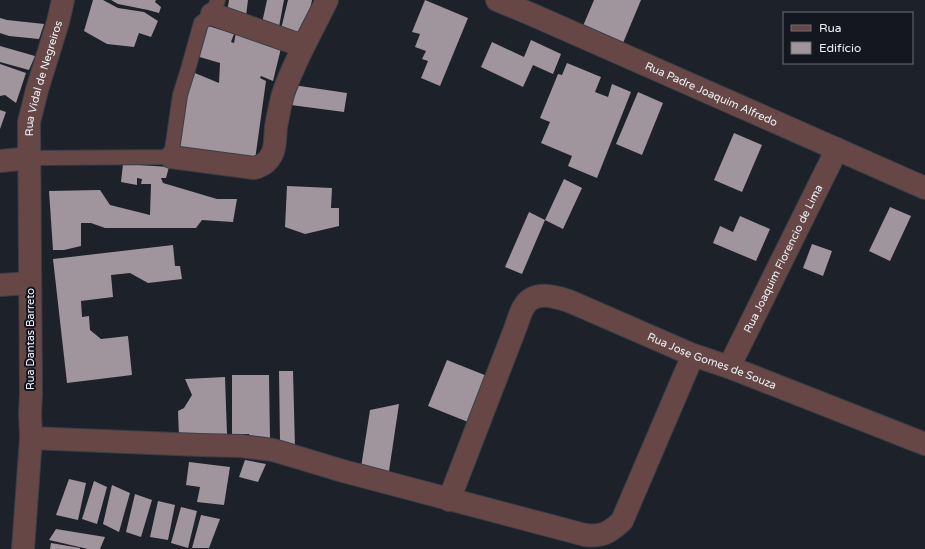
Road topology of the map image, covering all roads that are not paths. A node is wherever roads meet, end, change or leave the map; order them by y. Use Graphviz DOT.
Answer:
graph roads {
  1 [pos="63,0"];
  2 [pos="327,0"];
  3 [pos="497,0"];
  4 [pos="215,7"];
  5 [pos="303,46"];
  6 [pos="838,149"];
  7 [pos="171,157"];
  8 [pos="30,158"];
  9 [pos="0,161"];
  10 [pos="925,188"];
  11 [pos="30,283"];
  12 [pos="0,285"];
  13 [pos="693,355"];
  14 [pos="728,367"];
  15 [pos="31,438"];
  16 [pos="925,444"];
  17 [pos="449,500"];
  18 [pos="23,549"];
  1 -- 8 [label="street, Rua Vidal de Negreiros"];
  2 -- 5 [label="street"];
  3 -- 6 [label="street, Rua Padre Joaquim Alfredo"];
  4 -- 5 [label="street"];
  4 -- 7 [label="lane"];
  5 -- 7 [label="street"];
  6 -- 10 [label="street, Rua Padre Joaquim Alfredo"];
  6 -- 14 [label="street, Rua Joaquim Florencio de Lima"];
  7 -- 8 [label="lane"];
  8 -- 9 [label="street"];
  8 -- 11 [label="street, Rua Dantas Barreto"];
  11 -- 12 [label="street"];
  11 -- 15 [label="street, Rua Dantas Barreto"];
  13 -- 14 [label="street, Rua Jose Gomes de Souza"];
  13 -- 17 [label="street"];
  13 -- 17 [label="street, Rua Jose Gomes de Souza"];
  14 -- 16 [label="street, Rua Jose Gomes de Souza"];
  15 -- 17 [label="street"];
  15 -- 18 [label="street, Rua Dantas Barreto"];
}
